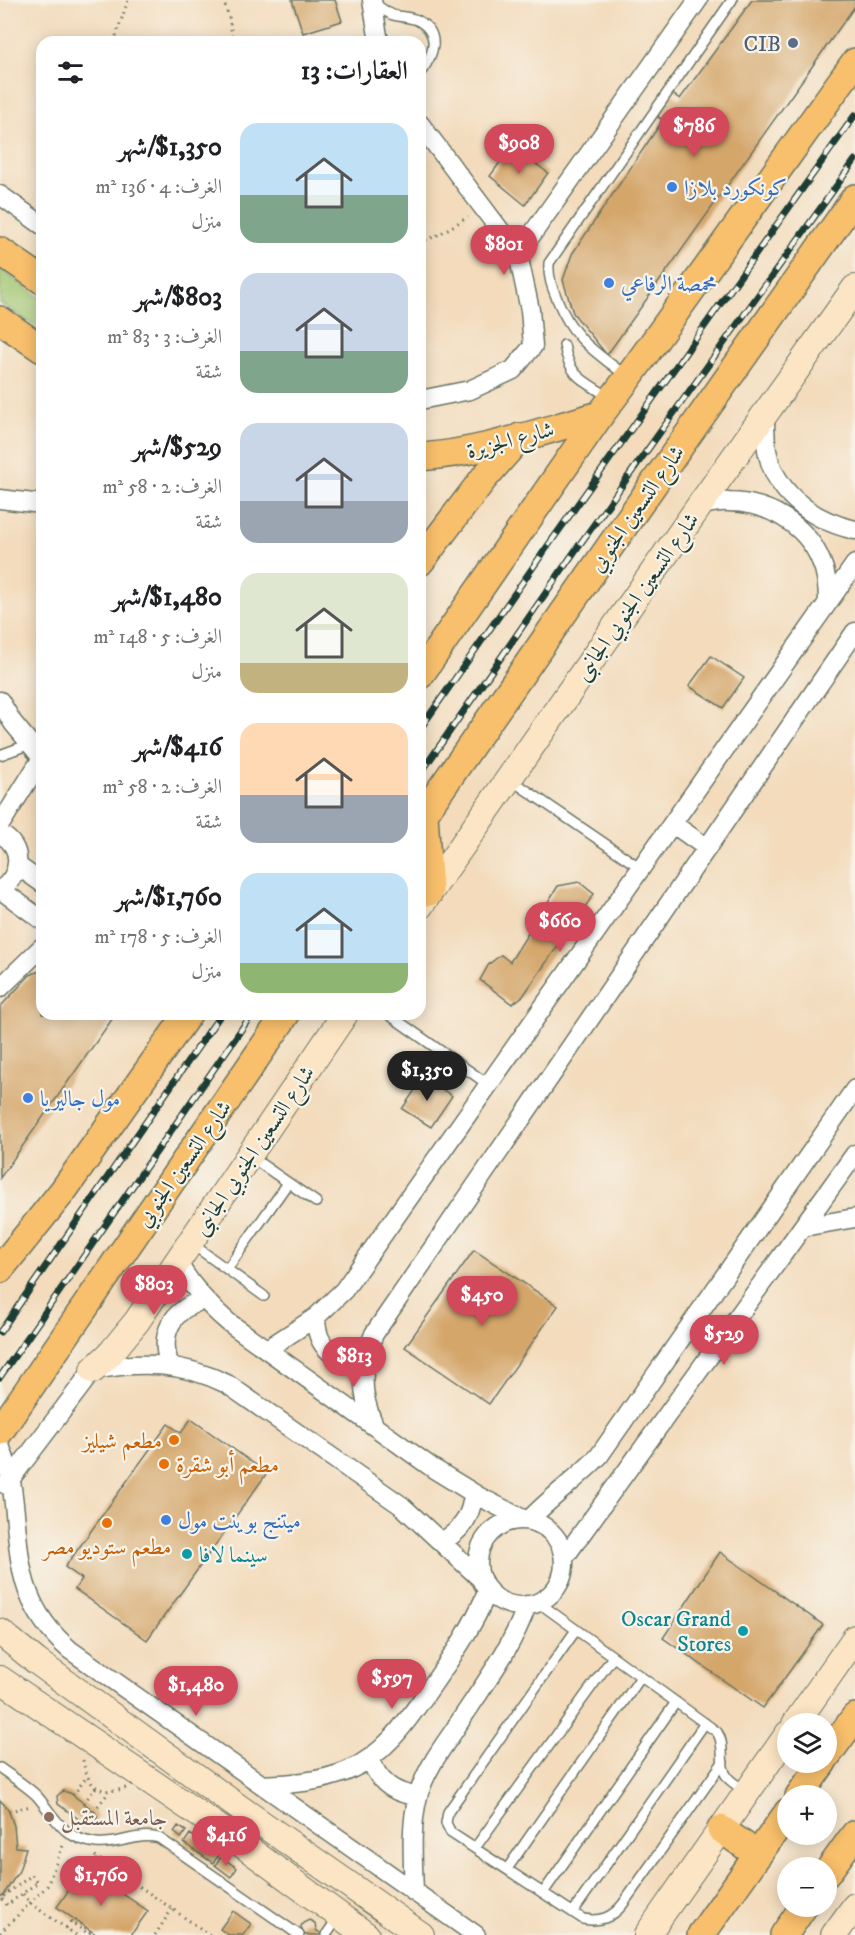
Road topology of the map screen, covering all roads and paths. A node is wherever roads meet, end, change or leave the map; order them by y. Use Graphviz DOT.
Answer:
graph roads {
  1 [pos="128,0"];
  2 [pos="223,0"];
  3 [pos="698,0"];
  4 [pos="732,0"];
  5 [pos="372,1"];
  6 [pos="116,36"];
  7 [pos="232,36"];
  8 [pos="378,36"];
  9 [pos="855,62"];
  10 [pos="426,64"];
  11 [pos="426,132"];
  12 [pos="0,195"];
  13 [pos="855,198"];
  14 [pos="483,209"];
  15 [pos="36,221"];
  16 [pos="426,240"];
  17 [pos="0,251"];
  18 [pos="518,254"];
  19 [pos="36,276"];
  20 [pos="855,288"];
  21 [pos="0,320"];
  22 [pos="36,345"];
  23 [pos="564,345"];
  24 [pos="613,397"];
  25 [pos="426,399"];
  26 [pos="765,415"];
  27 [pos="520,437"];
  28 [pos="426,456"];
  29 [pos="0,499"];
  30 [pos="36,503"];
  31 [pos="700,505"];
  32 [pos="855,530"];
  33 [pos="426,554"];
  34 [pos="855,564"];
  35 [pos="828,602"];
  36 [pos="855,632"];
  37 [pos="426,666"];
  38 [pos="0,701"];
  39 [pos="30,744"];
  40 [pos="36,751"];
  41 [pos="0,755"];
  42 [pos="36,768"];
  43 [pos="509,778"];
  44 [pos="426,810"];
  45 [pos="673,824"];
  46 [pos="0,825"];
  47 [pos="0,834"];
  48 [pos="707,848"];
  49 [pos="18,866"];
  50 [pos="642,868"];
  51 [pos="36,879"];
  52 [pos="0,890"];
  53 [pos="426,898"];
  54 [pos="36,916"];
  55 [pos="36,953"];
  56 [pos="0,988"];
  57 [pos="179,1020"];
  58 [pos="282,1020"];
  59 [pos="341,1020"];
  60 [pos="397,1020"];
  61 [pos="489,1085"];
  62 [pos="855,1089"];
  63 [pos="855,1154"];
  64 [pos="249,1155"];
  65 [pos="288,1183"];
  66 [pos="316,1202"];
  67 [pos="855,1218"];
  68 [pos="803,1227"];
  69 [pos="183,1252"];
  70 [pos="0,1269"];
  71 [pos="227,1269"];
  72 [pos="264,1296"];
  73 [pos="204,1300"];
  74 [pos="316,1317"];
  75 [pos="267,1349"];
  76 [pos="365,1359"];
  77 [pos="170,1366"];
  78 [pos="93,1370"];
  79 [pos="374,1425"];
  80 [pos="0,1431"];
  81 [pos="0,1445"];
  82 [pos="11,1478"];
  83 [pos="472,1493"];
  84 [pos="0,1494"];
  85 [pos="527,1520"];
  86 [pos="442,1541"];
  87 [pos="564,1558"];
  88 [pos="485,1585"];
  89 [pos="532,1604"];
  90 [pos="576,1630"];
  91 [pos="0,1632"];
  92 [pos="855,1638"];
  93 [pos="613,1657"];
  94 [pos="641,1677"];
  95 [pos="0,1679"];
  96 [pos="676,1702"];
  97 [pos="803,1713"];
  98 [pos="855,1717"];
  99 [pos="705,1723"];
  100 [pos="837,1742"];
  101 [pos="777,1750"];
  102 [pos="370,1758"];
  103 [pos="723,1762"];
  104 [pos="0,1768"];
  105 [pos="87,1777"];
  106 [pos="262,1785"];
  107 [pos="96,1787"];
  108 [pos="109,1792"];
  109 [pos="747,1792"];
  110 [pos="73,1795"];
  111 [pos="418,1796"];
  112 [pos="84,1803"];
  113 [pos="29,1806"];
  114 [pos="9,1811"];
  115 [pos="94,1811"];
  116 [pos="777,1828"];
  117 [pos="721,1829"];
  118 [pos="855,1834"];
  119 [pos="71,1835"];
  120 [pos="475,1848"];
  121 [pos="758,1855"];
  122 [pos="98,1858"];
  123 [pos="840,1867"];
  124 [pos="507,1869"];
  125 [pos="12,1881"];
  126 [pos="106,1883"];
  127 [pos="17,1886"];
  128 [pos="414,1892"];
  129 [pos="22,1893"];
  130 [pos="543,1893"];
  131 [pos="31,1904"];
  132 [pos="855,1906"];
  133 [pos="172,1909"];
  134 [pos="573,1912"];
  135 [pos="796,1917"];
  136 [pos="333,1926"];
  137 [pos="66,1928"];
  138 [pos="91,1931"];
  139 [pos="0,1933"];
  140 [pos="76,1935"];
  141 [pos="155,1935"];
  142 [pos="210,1935"];
  143 [pos="299,1935"];
  144 [pos="366,1935"];
  145 [pos="421,1935"];
  146 [pos="476,1935"];
  147 [pos="647,1935"];
  148 [pos="701,1935"];
  149 [pos="784,1935"];
  150 [pos="834,1935"];
  1 -- 6 [label="path"];
  2 -- 7 [label="path"];
  3 -- 18 [label="street"];
  4 -- 24 [label="lane"];
  5 -- 8 [label="street"];
  5 -- 10 [label="lane"];
  9 -- 24 [label="main road"];
  11 -- 14 [label="street"];
  12 -- 15 [label="street"];
  13 -- 44 [label="main road, شارع التسعين الجنوبي"];
  14 -- 16 [label="path"];
  14 -- 18 [label="street"];
  17 -- 19 [label="main road"];
  18 -- 25 [label="street"];
  20 -- 26 [label="street, شارع التسعين الجنوبي الجانبى"];
  21 -- 22 [label="main road"];
  23 -- 24 [label="lane"];
  24 -- 27 [label="main road, شارع الجزيرة"];
  24 -- 37 [label="main road"];
  26 -- 31 [label="street, شارع التسعين الجنوبي الجانبى"];
  26 -- 32 [label="street"];
  27 -- 28 [label="main road, شارع الجزيرة"];
  27 -- 33 [label="main road"];
  29 -- 30 [label="street"];
  31 -- 35 [label="street"];
  31 -- 43 [label="street, شارع التسعين الجنوبي الجانبى"];
  34 -- 35 [label="street"];
  35 -- 45 [label="street"];
  36 -- 48 [label="street"];
  38 -- 39 [label="street"];
  39 -- 40 [label="street"];
  39 -- 41 [label="lane"];
  42 -- 46 [label="street"];
  43 -- 50 [label="lane"];
  43 -- 53 [label="street, شارع التسعين الجنوبي الجانبى"];
  45 -- 48 [label="street"];
  45 -- 50 [label="street"];
  47 -- 49 [label="street"];
  48 -- 76 [label="street"];
  49 -- 51 [label="street"];
  49 -- 52 [label="street"];
  50 -- 61 [label="street"];
  52 -- 54 [label="street"];
  55 -- 56 [label="street"];
  57 -- 70 [label="main road"];
  58 -- 80 [label="main road, شارع التسعين الجنوبي"];
  59 -- 64 [label="street, شارع التسعين الجنوبي الجانبى"];
  60 -- 61 [label="lane"];
  61 -- 74 [label="street"];
  62 -- 85 [label="street"];
  63 -- 68 [label="street"];
  64 -- 65 [label="lane"];
  64 -- 69 [label="street, شارع التسعين الجنوبي الجانبى"];
  65 -- 66 [label="lane"];
  65 -- 71 [label="lane"];
  67 -- 68 [label="street"];
  68 -- 87 [label="street"];
  69 -- 71 [label="lane"];
  69 -- 73 [label="street"];
  69 -- 78 [label="street, شارع التسعين الجنوبي الجانبى"];
  71 -- 72 [label="lane"];
  73 -- 75 [label="street"];
  73 -- 77 [label="street"];
  74 -- 75 [label="street"];
  74 -- 76 [label="street"];
  75 -- 79 [label="street"];
  76 -- 79 [label="street"];
  77 -- 78 [label="street"];
  77 -- 86 [label="street"];
  78 -- 82 [label="street"];
  79 -- 83 [label="street"];
  81 -- 82 [label="street"];
  82 -- 84 [label="street"];
  82 -- 106 [label="street"];
  83 -- 85 [label="street"];
  83 -- 86 [label="street"];
  85 -- 87 [label="street"];
  85 -- 88 [label="street"];
  86 -- 88 [label="street"];
  87 -- 89 [label="street"];
  88 -- 89 [label="street"];
  88 -- 102 [label="street"];
  89 -- 90 [label="lane"];
  89 -- 111 [label="street"];
  90 -- 93 [label="lane"];
  90 -- 120 [label="lane"];
  91 -- 145 [label="street"];
  92 -- 97 [label="street"];
  93 -- 94 [label="lane"];
  93 -- 120 [label="lane"];
  94 -- 96 [label="lane"];
  94 -- 124 [label="lane"];
  95 -- 136 [label="street"];
  96 -- 99 [label="lane"];
  96 -- 130 [label="lane"];
  98 -- 100 [label="main road"];
  99 -- 103 [label="lane"];
  99 -- 134 [label="lane"];
  101 -- 109 [label="street"];
  102 -- 106 [label="street"];
  102 -- 111 [label="street"];
  103 -- 109 [label="lane"];
  103 -- 134 [label="lane"];
  104 -- 119 [label="lane"];
  105 -- 110 [label="path"];
  106 -- 128 [label="street"];
  107 -- 112 [label="path"];
  108 -- 115 [label="path"];
  109 -- 117 [label="street"];
  111 -- 128 [label="street"];
  113 -- 114 [label="path"];
  116 -- 121 [label="main road"];
  117 -- 121 [label="main road"];
  117 -- 147 [label="street"];
  118 -- 123 [label="main road"];
  119 -- 122 [label="path"];
  119 -- 131 [label="path"];
  119 -- 143 [label="lane"];
  120 -- 124 [label="lane"];
  121 -- 148 [label="main road"];
  122 -- 126 [label="path"];
  122 -- 133 [label="path"];
  124 -- 130 [label="lane"];
  125 -- 127 [label="path"];
  127 -- 129 [label="path"];
  127 -- 129 [label="path"];
  128 -- 146 [label="street"];
  129 -- 131 [label="path"];
  130 -- 134 [label="lane"];
  131 -- 137 [label="path"];
  131 -- 139 [label="path"];
  132 -- 150 [label="street"];
  133 -- 141 [label="path"];
  133 -- 142 [label="path"];
  135 -- 149 [label="main road"];
  136 -- 144 [label="street"];
  137 -- 138 [label="path"];
  137 -- 140 [label="path"];
}
